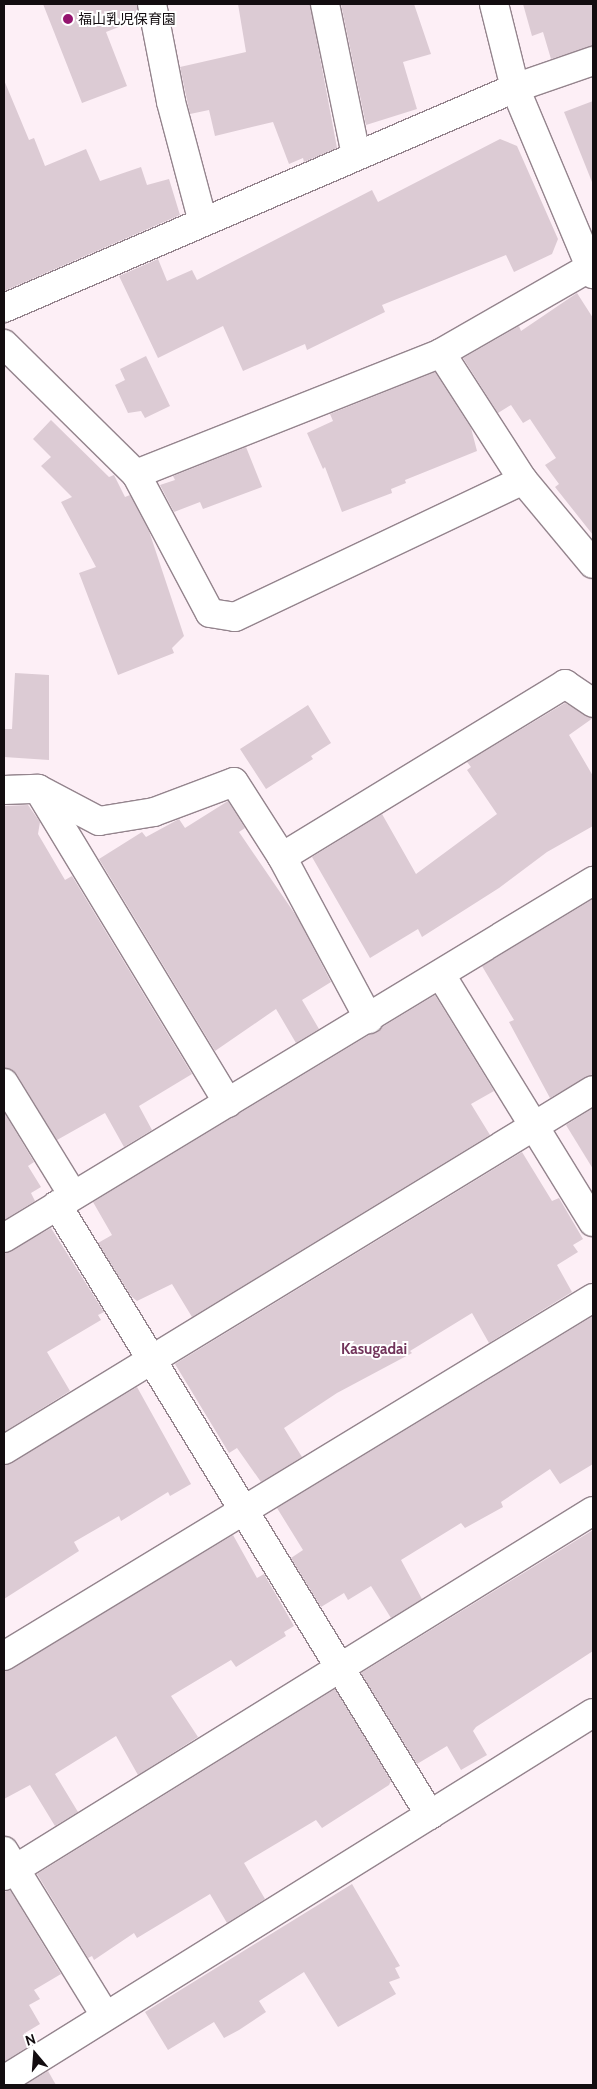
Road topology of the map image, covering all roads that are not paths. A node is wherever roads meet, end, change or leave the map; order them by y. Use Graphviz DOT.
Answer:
graph roads {
  1 [pos="152,4"];
  2 [pos="325,4"];
  3 [pos="494,4"];
  4 [pos="593,60"];
  5 [pos="514,88"];
  6 [pos="356,155"];
  7 [pos="203,222"];
  8 [pos="591,271"];
  9 [pos="4,308"];
  10 [pos="4,344"];
  11 [pos="441,353"];
  12 [pos="136,474"];
  13 [pos="523,480"];
  14 [pos="593,564"];
  15 [pos="593,703"];
  16 [pos="38,789"];
  17 [pos="4,790"];
  18 [pos="282,857"];
  19 [pos="593,881"];
  20 [pos="441,975"];
  21 [pos="369,1019"];
  22 [pos="4,1082"];
  23 [pos="593,1090"];
  24 [pos="228,1103"];
  25 [pos="533,1127"];
  26 [pos="65,1200"];
  27 [pos="593,1222"];
  28 [pos="4,1238"];
  29 [pos="593,1298"];
  30 [pos="150,1358"];
  31 [pos="4,1450"];
  32 [pos="241,1510"];
  33 [pos="593,1511"];
  34 [pos="4,1656"];
  35 [pos="340,1668"];
  36 [pos="593,1713"];
  37 [pos="430,1815"];
  38 [pos="7,1865"];
  39 [pos="105,2015"];
  40 [pos="4,2080"];
  1 -- 7 [label="street"];
  2 -- 6 [label="street"];
  3 -- 5 [label="street"];
  4 -- 5 [label="street"];
  5 -- 6 [label="street"];
  5 -- 8 [label="street"];
  6 -- 7 [label="street"];
  7 -- 9 [label="street"];
  8 -- 11 [label="street"];
  10 -- 12 [label="street"];
  11 -- 12 [label="street"];
  11 -- 13 [label="street"];
  12 -- 13 [label="street"];
  13 -- 14 [label="street"];
  15 -- 18 [label="street"];
  16 -- 17 [label="street"];
  16 -- 18 [label="street"];
  16 -- 24 [label="street"];
  18 -- 21 [label="street"];
  19 -- 20 [label="street"];
  20 -- 21 [label="street"];
  20 -- 25 [label="street"];
  21 -- 24 [label="street"];
  22 -- 26 [label="street"];
  23 -- 25 [label="street"];
  24 -- 26 [label="street"];
  25 -- 27 [label="street"];
  25 -- 30 [label="street"];
  26 -- 28 [label="street"];
  26 -- 30 [label="street"];
  29 -- 32 [label="street"];
  30 -- 31 [label="street"];
  30 -- 32 [label="street"];
  32 -- 34 [label="street"];
  32 -- 35 [label="street"];
  33 -- 35 [label="street"];
  35 -- 37 [label="street"];
  35 -- 38 [label="street"];
  36 -- 37 [label="street"];
  37 -- 39 [label="street"];
  38 -- 39 [label="street"];
  39 -- 40 [label="street"];
}
